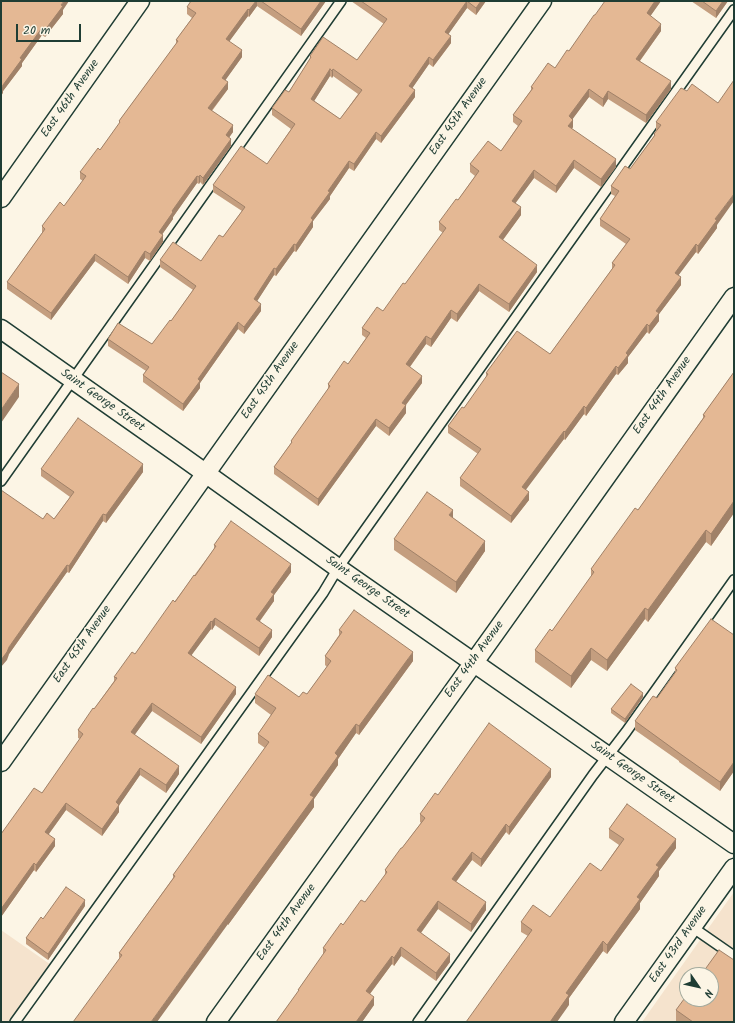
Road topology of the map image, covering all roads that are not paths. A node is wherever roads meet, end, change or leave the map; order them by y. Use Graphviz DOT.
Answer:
graph roads {
  1 [pos="140,1"];
  2 [pos="341,1"];
  3 [pos="542,1"];
  4 [pos="734,10"];
  5 [pos="1,198"];
  6 [pos="734,297"];
  7 [pos="1,329"];
  8 [pos="72,380"];
  9 [pos="205,473"];
  10 [pos="1,481"];
  11 [pos="338,568"];
  12 [pos="734,580"];
  13 [pos="473,663"];
  14 [pos="607,756"];
  15 [pos="1,762"];
  16 [pos="734,844"];
  17 [pos="734,868"];
  18 [pos="692,927"];
  19 [pos="734,956"];
  20 [pos="15,1022"];
  21 [pos="216,1022"];
  22 [pos="418,1022"];
  23 [pos="624,1022"];
  1 -- 5 [label="street, East 46th Avenue"];
  2 -- 8 [label="lane"];
  3 -- 9 [label="street, East 45th Avenue"];
  4 -- 11 [label="lane"];
  6 -- 13 [label="street, East 44th Avenue"];
  7 -- 8 [label="street, Saint George Street"];
  8 -- 9 [label="street, Saint George Street"];
  8 -- 10 [label="lane"];
  9 -- 11 [label="street, Saint George Street"];
  9 -- 15 [label="street, East 45th Avenue"];
  11 -- 13 [label="street, Saint George Street"];
  11 -- 20 [label="lane"];
  12 -- 14 [label="lane"];
  13 -- 14 [label="street, Saint George Street"];
  13 -- 21 [label="street, East 44th Avenue"];
  14 -- 16 [label="street, Saint George Street"];
  14 -- 22 [label="lane"];
  17 -- 18 [label="street, East 43rd Avenue"];
  18 -- 19 [label="lane"];
  18 -- 23 [label="street, East 43rd Avenue"];
}
